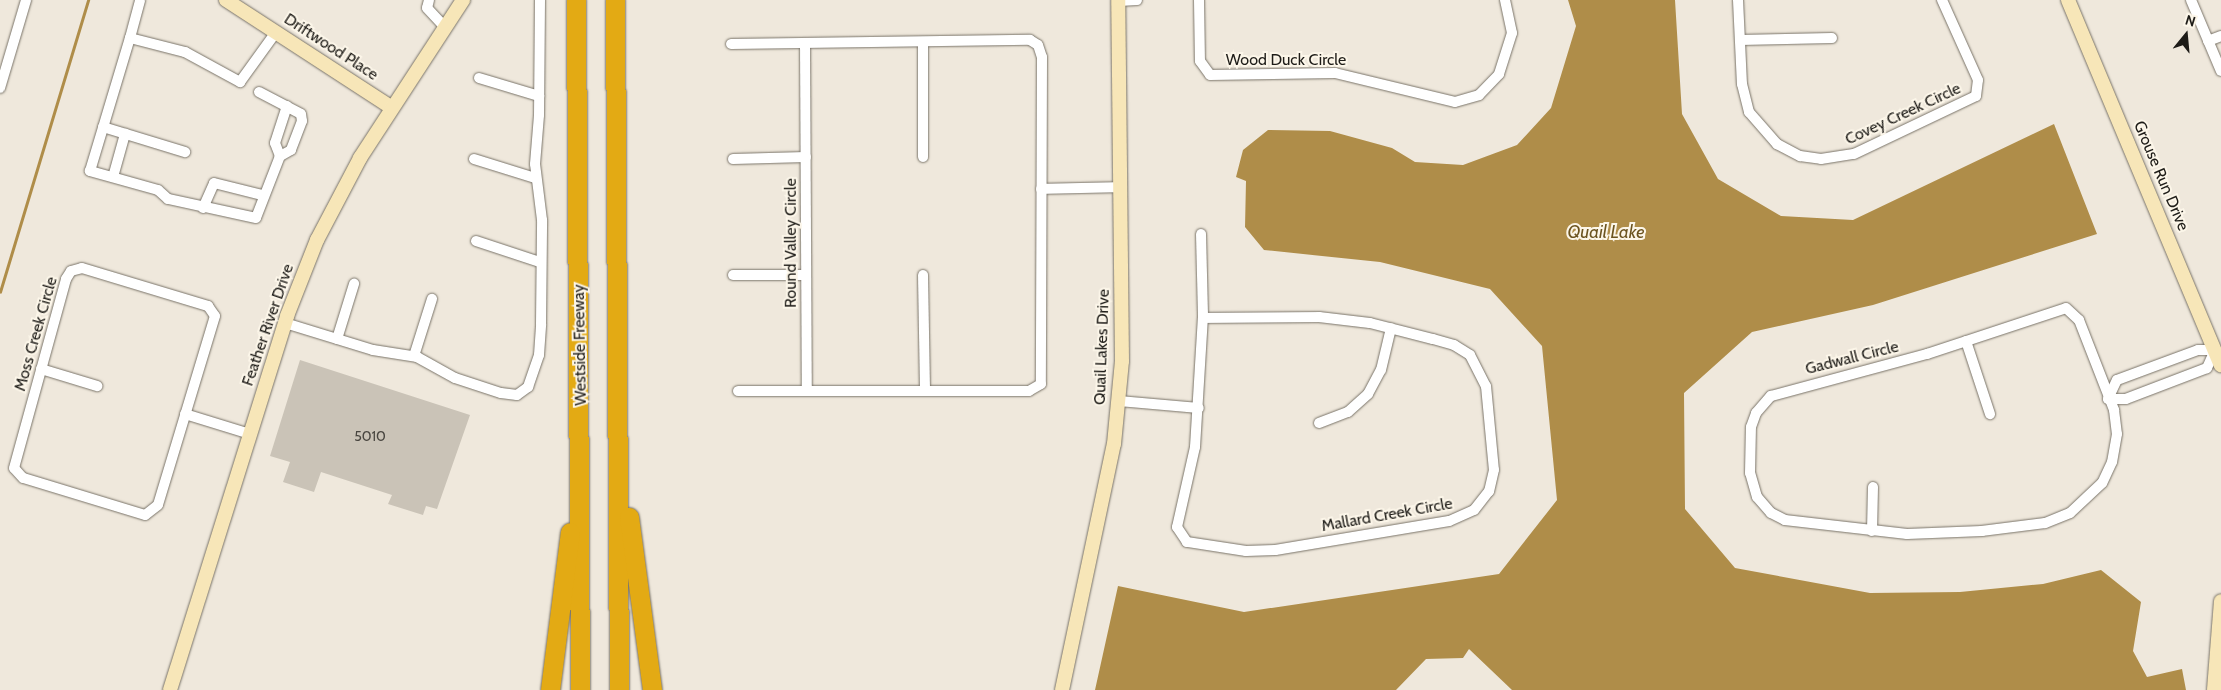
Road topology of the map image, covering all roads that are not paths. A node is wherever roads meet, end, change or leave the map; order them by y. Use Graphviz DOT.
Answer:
graph roads {
  1 [pos="26,0"];
  2 [pos="140,0"];
  3 [pos="226,0"];
  4 [pos="429,0"];
  5 [pos="463,0"];
  6 [pos="540,0"];
  7 [pos="576,0"];
  8 [pos="616,0"];
  9 [pos="1118,0"];
  10 [pos="1137,0"];
  11 [pos="1199,0"];
  12 [pos="1505,0"];
  13 [pos="1738,0"];
  14 [pos="1942,0"];
  15 [pos="2068,0"];
  16 [pos="2191,0"];
  17 [pos="445,27"];
  18 [pos="276,32"];
  19 [pos="2221,36"];
  20 [pos="130,38"];
  21 [pos="1832,38"];
  22 [pos="1740,40"];
  23 [pos="2208,41"];
  24 [pos="923,42"];
  25 [pos="805,43"];
  26 [pos="731,44"];
  27 [pos="2221,72"];
  28 [pos="479,78"];
  29 [pos="0,88"];
  30 [pos="259,92"];
  31 [pos="539,96"];
  32 [pos="287,106"];
  33 [pos="392,108"];
  34 [pos="103,127"];
  35 [pos="125,134"];
  36 [pos="185,152"];
  37 [pos="280,156"];
  38 [pos="806,156"];
  39 [pos="924,157"];
  40 [pos="474,159"];
  41 [pos="733,160"];
  42 [pos="113,177"];
  43 [pos="536,178"];
  44 [pos="1122,187"];
  45 [pos="1041,189"];
  46 [pos="262,194"];
  47 [pos="203,208"];
  48 [pos="1201,234"];
  49 [pos="476,241"];
  50 [pos="540,262"];
  51 [pos="733,275"];
  52 [pos="806,275"];
  53 [pos="923,275"];
  54 [pos="354,284"];
  55 [pos="432,300"];
  56 [pos="1203,318"];
  57 [pos="285,323"];
  58 [pos="1391,328"];
  59 [pos="337,339"];
  60 [pos="1966,341"];
  61 [pos="2215,350"];
  62 [pos="414,356"];
  63 [pos="2221,365"];
  64 [pos="41,369"];
  65 [pos="97,386"];
  66 [pos="925,389"];
  67 [pos="807,390"];
  68 [pos="738,391"];
  69 [pos="2108,398"];
  70 [pos="1119,401"];
  71 [pos="1199,408"];
  72 [pos="185,414"];
  73 [pos="1990,414"];
  74 [pos="1318,422"];
  75 [pos="250,434"];
  76 [pos="618,434"];
  77 [pos="1873,487"];
  78 [pos="581,495"];
  79 [pos="1872,531"];
  80 [pos="2221,601"];
  81 [pos="170,690"];
  82 [pos="550,690"];
  83 [pos="580,690"];
  84 [pos="619,690"];
  85 [pos="652,690"];
  86 [pos="1062,690"];
  87 [pos="2214,690"];
  1 -- 29 [label="street"];
  2 -- 20 [label="street"];
  3 -- 18 [label="street, Driftwood Place"];
  4 -- 17 [label="street"];
  5 -- 17 [label="street, Feather River Drive"];
  6 -- 31 [label="street"];
  7 -- 78 [label="highway, Westside Freeway"];
  8 -- 76 [label="highway"];
  9 -- 10 [label="street"];
  9 -- 44 [label="street, Quail Lakes Drive"];
  11 -- 12 [label="street, Wood Duck Circle"];
  13 -- 22 [label="street, Covey Creek Circle"];
  14 -- 22 [label="street, Covey Creek Circle"];
  15 -- 61 [label="street, Grouse Run Drive"];
  16 -- 23 [label="street"];
  17 -- 33 [label="street, Feather River Drive"];
  18 -- 20 [label="street"];
  18 -- 33 [label="street, Driftwood Place"];
  19 -- 23 [label="street"];
  20 -- 34 [label="street"];
  21 -- 22 [label="street"];
  23 -- 27 [label="street"];
  24 -- 25 [label="street"];
  24 -- 39 [label="street"];
  24 -- 45 [label="street"];
  25 -- 26 [label="street"];
  25 -- 38 [label="street, Round Valley Circle"];
  28 -- 31 [label="street"];
  30 -- 32 [label="street"];
  31 -- 43 [label="street"];
  32 -- 37 [label="street"];
  32 -- 37 [label="street"];
  33 -- 57 [label="street, Feather River Drive"];
  34 -- 35 [label="street"];
  34 -- 42 [label="street"];
  35 -- 36 [label="street"];
  35 -- 42 [label="street"];
  37 -- 46 [label="street"];
  38 -- 41 [label="street"];
  38 -- 52 [label="street, Round Valley Circle"];
  40 -- 43 [label="street"];
  42 -- 47 [label="street"];
  43 -- 50 [label="street"];
  44 -- 45 [label="street"];
  44 -- 70 [label="street, Quail Lakes Drive"];
  45 -- 66 [label="street"];
  46 -- 47 [label="street"];
  46 -- 47 [label="street"];
  48 -- 56 [label="street, Mallard Creek Circle"];
  49 -- 50 [label="street"];
  50 -- 62 [label="street"];
  51 -- 52 [label="street"];
  52 -- 67 [label="street, Round Valley Circle"];
  53 -- 66 [label="street"];
  54 -- 59 [label="street"];
  55 -- 62 [label="street"];
  56 -- 58 [label="street, Mallard Creek Circle"];
  56 -- 71 [label="street, Mallard Creek Circle"];
  57 -- 59 [label="street"];
  57 -- 75 [label="street, Feather River Drive"];
  58 -- 71 [label="street, Mallard Creek Circle"];
  58 -- 74 [label="street"];
  59 -- 62 [label="street"];
  60 -- 69 [label="street, Gadwall Circle"];
  60 -- 73 [label="street"];
  60 -- 79 [label="street, Gadwall Circle"];
  61 -- 63 [label="street, Grouse Run Drive"];
  61 -- 69 [label="street"];
  61 -- 69 [label="street"];
  64 -- 65 [label="street"];
  64 -- 72 [label="street, Moss Creek Circle"];
  64 -- 72 [label="street, Moss Creek Circle"];
  66 -- 67 [label="street"];
  67 -- 68 [label="street"];
  69 -- 79 [label="street, Gadwall Circle"];
  70 -- 71 [label="street"];
  70 -- 86 [label="street, Quail Lakes Drive"];
  72 -- 75 [label="street"];
  75 -- 81 [label="street, Feather River Drive"];
  76 -- 84 [label="highway"];
  76 -- 85 [label="highway"];
  77 -- 79 [label="street"];
  78 -- 82 [label="highway"];
  78 -- 83 [label="highway, Westside Freeway"];
  80 -- 87 [label="street"];
}
